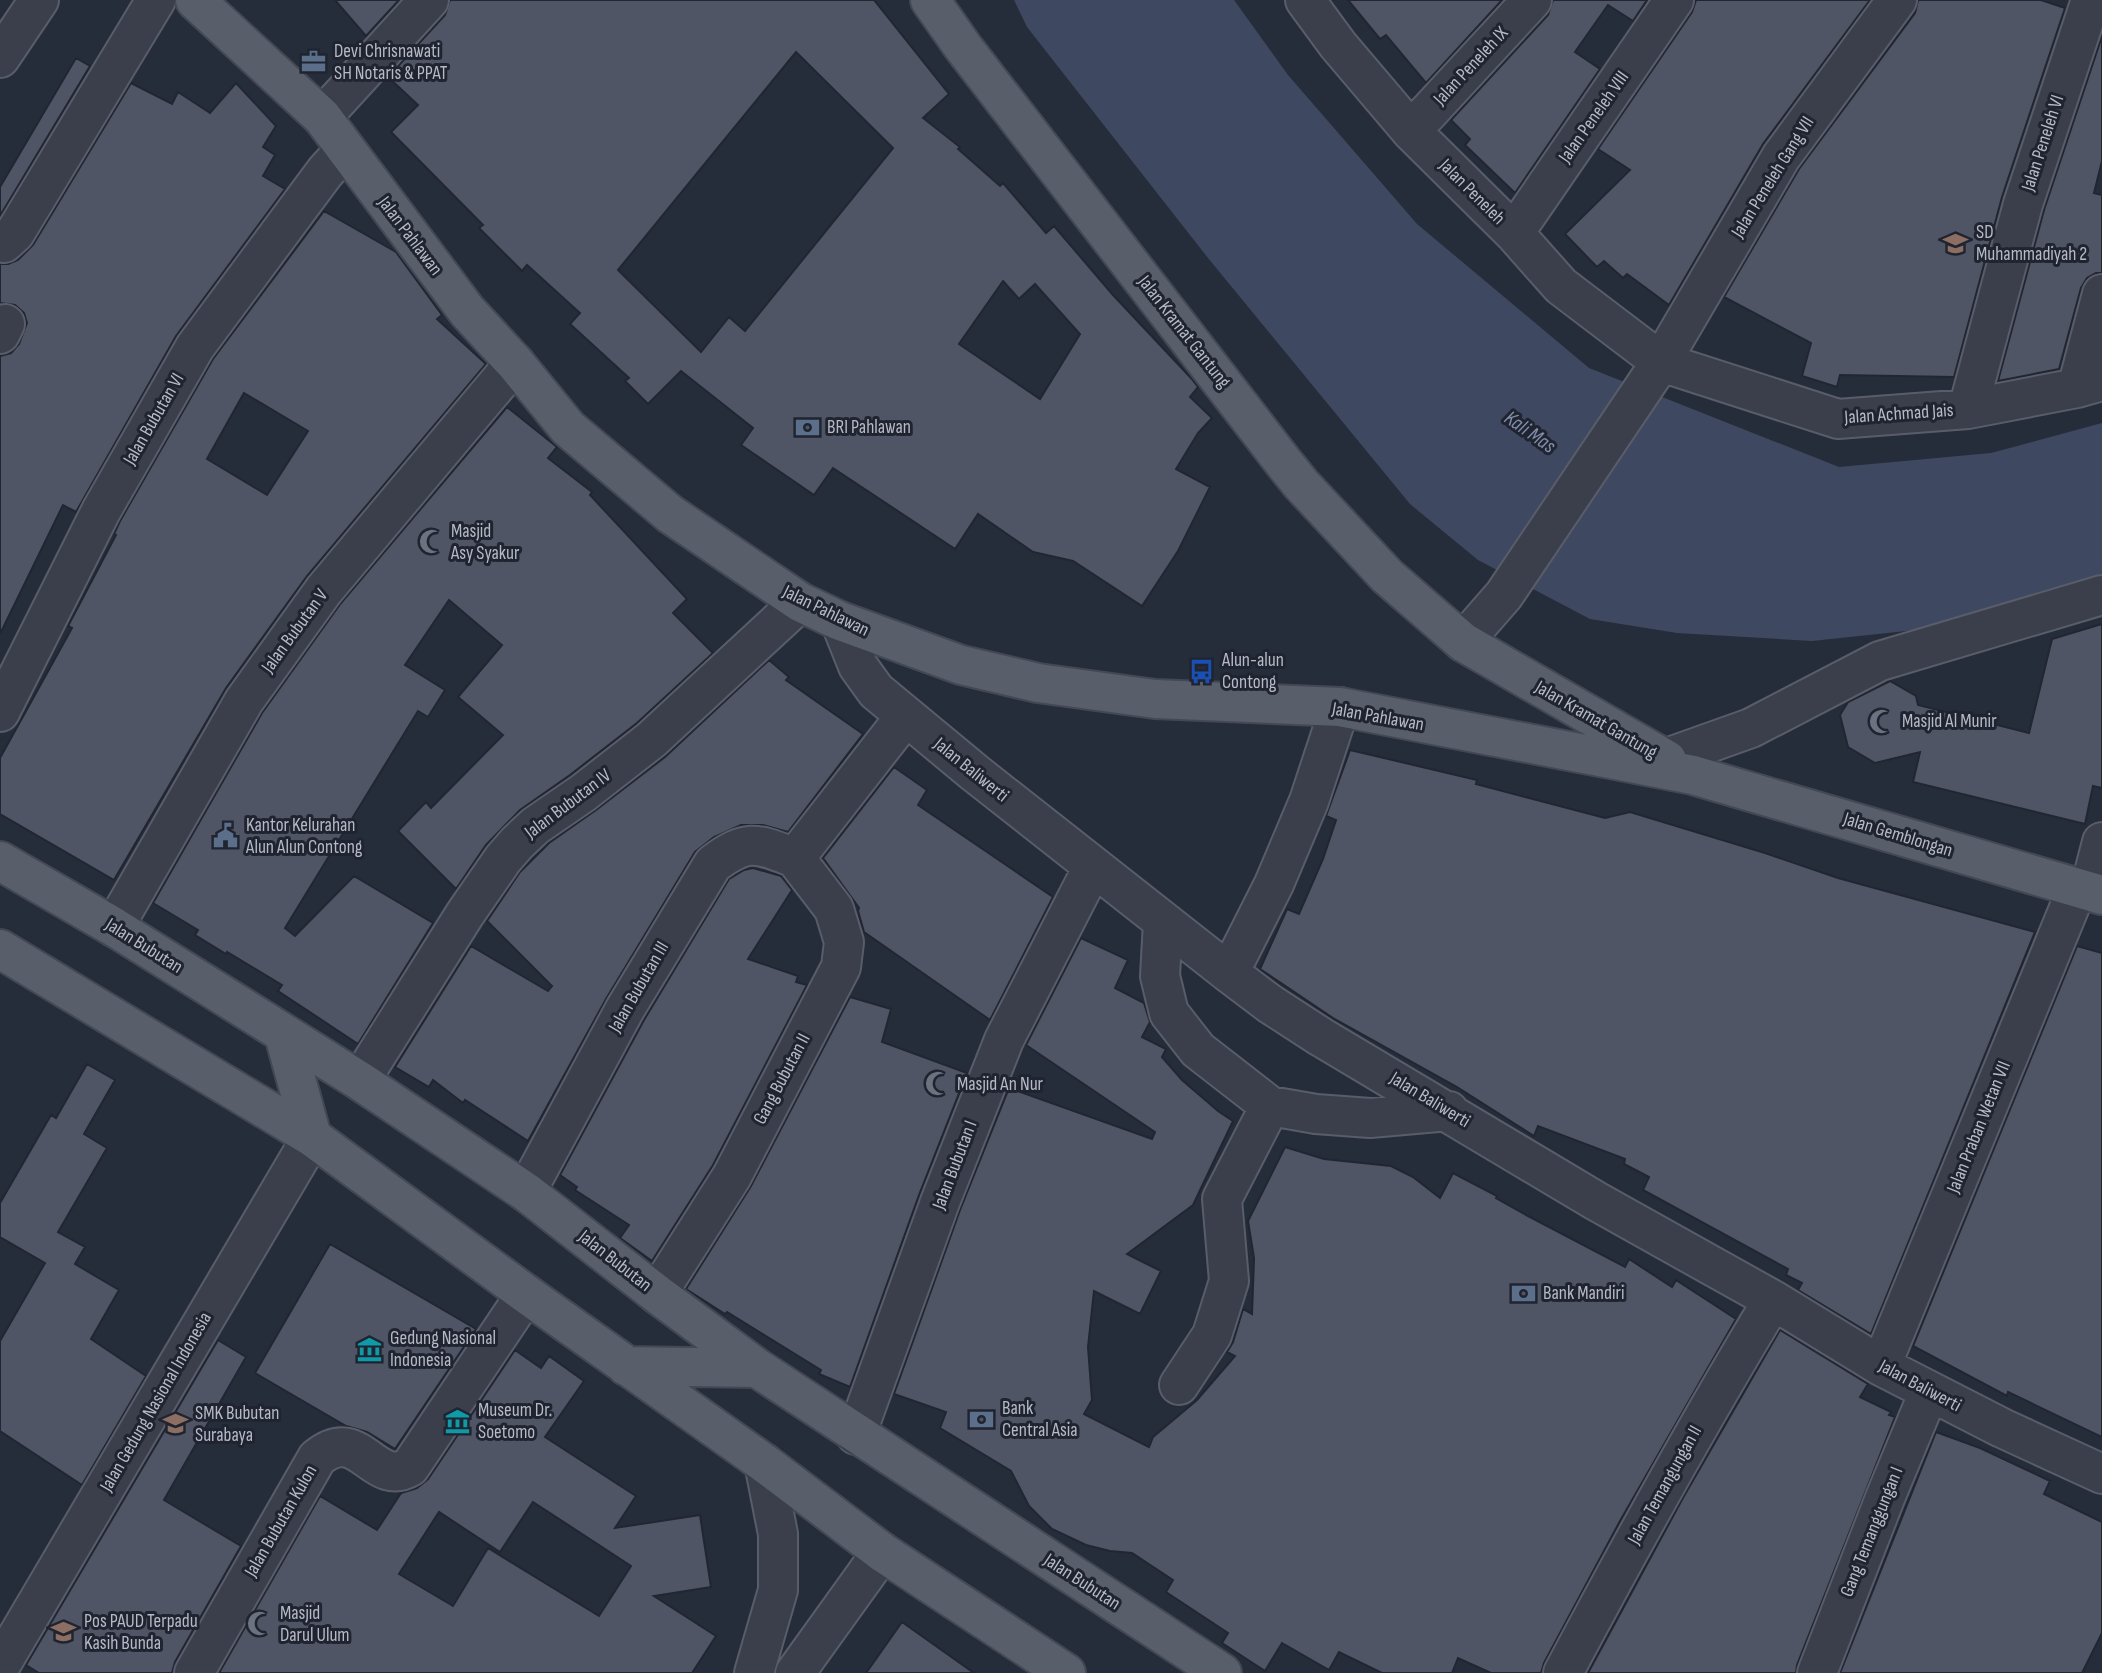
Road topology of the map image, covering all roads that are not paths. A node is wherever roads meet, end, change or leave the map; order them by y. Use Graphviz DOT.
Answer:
graph roads {
  1 [pos="39,0"];
  2 [pos="156,0"];
  3 [pos="195,0"];
  4 [pos="429,0"];
  5 [pos="930,0"];
  6 [pos="1305,0"];
  7 [pos="1532,0"];
  8 [pos="1674,0"];
  9 [pos="1897,0"];
  10 [pos="2091,0"];
  11 [pos="0,58"];
  12 [pos="322,117"];
  13 [pos="1411,131"];
  14 [pos="345,150"];
  15 [pos="1514,233"];
  16 [pos="0,242"];
  17 [pos="2102,294"];
  18 [pos="515,363"];
  19 [pos="1653,373"];
  20 [pos="2090,385"];
  21 [pos="1968,409"];
  22 [pos="2102,595"];
  23 [pos="800,602"];
  24 [pos="840,621"];
  25 [pos="1464,642"];
  26 [pos="1340,708"];
  27 [pos="0,712"];
  28 [pos="905,717"];
  29 [pos="1679,767"];
  30 [pos="2102,842"];
  31 [pos="795,858"];
  32 [pos="0,861"];
  33 [pos="1093,867"];
  34 [pos="2089,892"];
  35 [pos="1163,922"];
  36 [pos="114,927"];
  37 [pos="0,949"];
  38 [pos="1229,973"];
  39 [pos="284,1035"];
  40 [pos="360,1081"];
  41 [pos="1270,1106"];
  42 [pos="1448,1111"];
  43 [pos="312,1137"];
  44 [pos="526,1192"];
  45 [pos="526,1294"];
  46 [pos="657,1294"];
  47 [pos="1773,1300"];
  48 [pos="626,1366"];
  49 [pos="1881,1366"];
  50 [pos="757,1368"];
  51 [pos="1179,1385"];
  52 [pos="1929,1392"];
  53 [pos="856,1435"];
  54 [pos="764,1463"];
  55 [pos="2102,1474"];
  56 [pos="882,1552"];
  57 [pos="0,1667"];
  58 [pos="194,1673"];
  59 [pos="754,1673"];
  60 [pos="795,1673"];
  61 [pos="1066,1673"];
  62 [pos="1222,1673"];
  63 [pos="1563,1673"];
  64 [pos="1817,1673"];
  1 -- 11 [label="street"];
  2 -- 16 [label="street"];
  3 -- 12 [label="main road, Jalan Pahlawan"];
  4 -- 12 [label="street"];
  5 -- 25 [label="main road, Jalan Kramat Gantung"];
  6 -- 13 [label="street, Jalan Peneleh"];
  7 -- 13 [label="street, Jalan Peneleh IX"];
  8 -- 15 [label="street, Jalan Peneleh VIII"];
  9 -- 19 [label="street, Jalan Peneleh Gang VII"];
  10 -- 21 [label="street, Jalan Peneleh VI"];
  12 -- 14 [label="main road, Jalan Pahlawan"];
  13 -- 15 [label="street, Jalan Peneleh"];
  14 -- 18 [label="main road, Jalan Pahlawan"];
  14 -- 27 [label="street, Jalan Bubutan VI"];
  15 -- 19 [label="street, Jalan Peneleh"];
  17 -- 20 [label="street"];
  18 -- 23 [label="main road, Jalan Pahlawan"];
  18 -- 36 [label="street, Jalan Bubutan V"];
  19 -- 21 [label="street, Jalan Achmad Jais"];
  19 -- 25 [label="street"];
  20 -- 21 [label="street, Jalan Achmad Jais"];
  22 -- 29 [label="street"];
  23 -- 24 [label="main road, Jalan Pahlawan"];
  23 -- 40 [label="street, Jalan Bubutan IV"];
  24 -- 26 [label="main road, Jalan Pahlawan"];
  24 -- 28 [label="street, Jalan Baliwerti"];
  25 -- 29 [label="main road, Jalan Kramat Gantung"];
  26 -- 29 [label="main road, Jalan Pahlawan"];
  26 -- 38 [label="street"];
  28 -- 31 [label="street"];
  28 -- 33 [label="street, Jalan Baliwerti"];
  29 -- 34 [label="main road, Jalan Gemblongan"];
  30 -- 34 [label="street, Jalan Praban Wetan VII"];
  31 -- 44 [label="street, Jalan Bubutan III"];
  31 -- 46 [label="street, Gang Bubutan II"];
  32 -- 36 [label="main road, Jalan Bubutan"];
  33 -- 35 [label="street, Jalan Baliwerti"];
  33 -- 53 [label="street, Jalan Bubutan I"];
  34 -- 49 [label="street, Jalan Praban Wetan VII"];
  35 -- 38 [label="street, Jalan Baliwerti"];
  35 -- 41 [label="street"];
  36 -- 39 [label="main road, Jalan Bubutan"];
  37 -- 43 [label="main road"];
  38 -- 42 [label="street, Jalan Baliwerti"];
  39 -- 40 [label="main road, Jalan Bubutan"];
  39 -- 43 [label="main road"];
  40 -- 44 [label="main road, Jalan Bubutan"];
  41 -- 42 [label="street"];
  41 -- 51 [label="street"];
  42 -- 47 [label="street, Jalan Baliwerti"];
  43 -- 45 [label="main road"];
  43 -- 57 [label="street, Jalan Gedung Nasional Indonesia"];
  44 -- 46 [label="main road, Jalan Bubutan"];
  45 -- 48 [label="main road"];
  45 -- 58 [label="street, Jalan Bubutan Kulon"];
  46 -- 50 [label="main road, Jalan Bubutan"];
  47 -- 49 [label="street, Jalan Baliwerti"];
  47 -- 63 [label="street, Jalan Temangungan II"];
  48 -- 50 [label="main road"];
  48 -- 54 [label="main road"];
  49 -- 52 [label="street, Jalan Baliwerti"];
  50 -- 53 [label="main road, Jalan Bubutan"];
  52 -- 55 [label="street, Jalan Baliwerti"];
  52 -- 64 [label="street, Gang Temanggungan I"];
  53 -- 62 [label="main road, Jalan Bubutan"];
  54 -- 56 [label="main road"];
  54 -- 59 [label="street"];
  56 -- 60 [label="street"];
  56 -- 61 [label="main road"];
}
